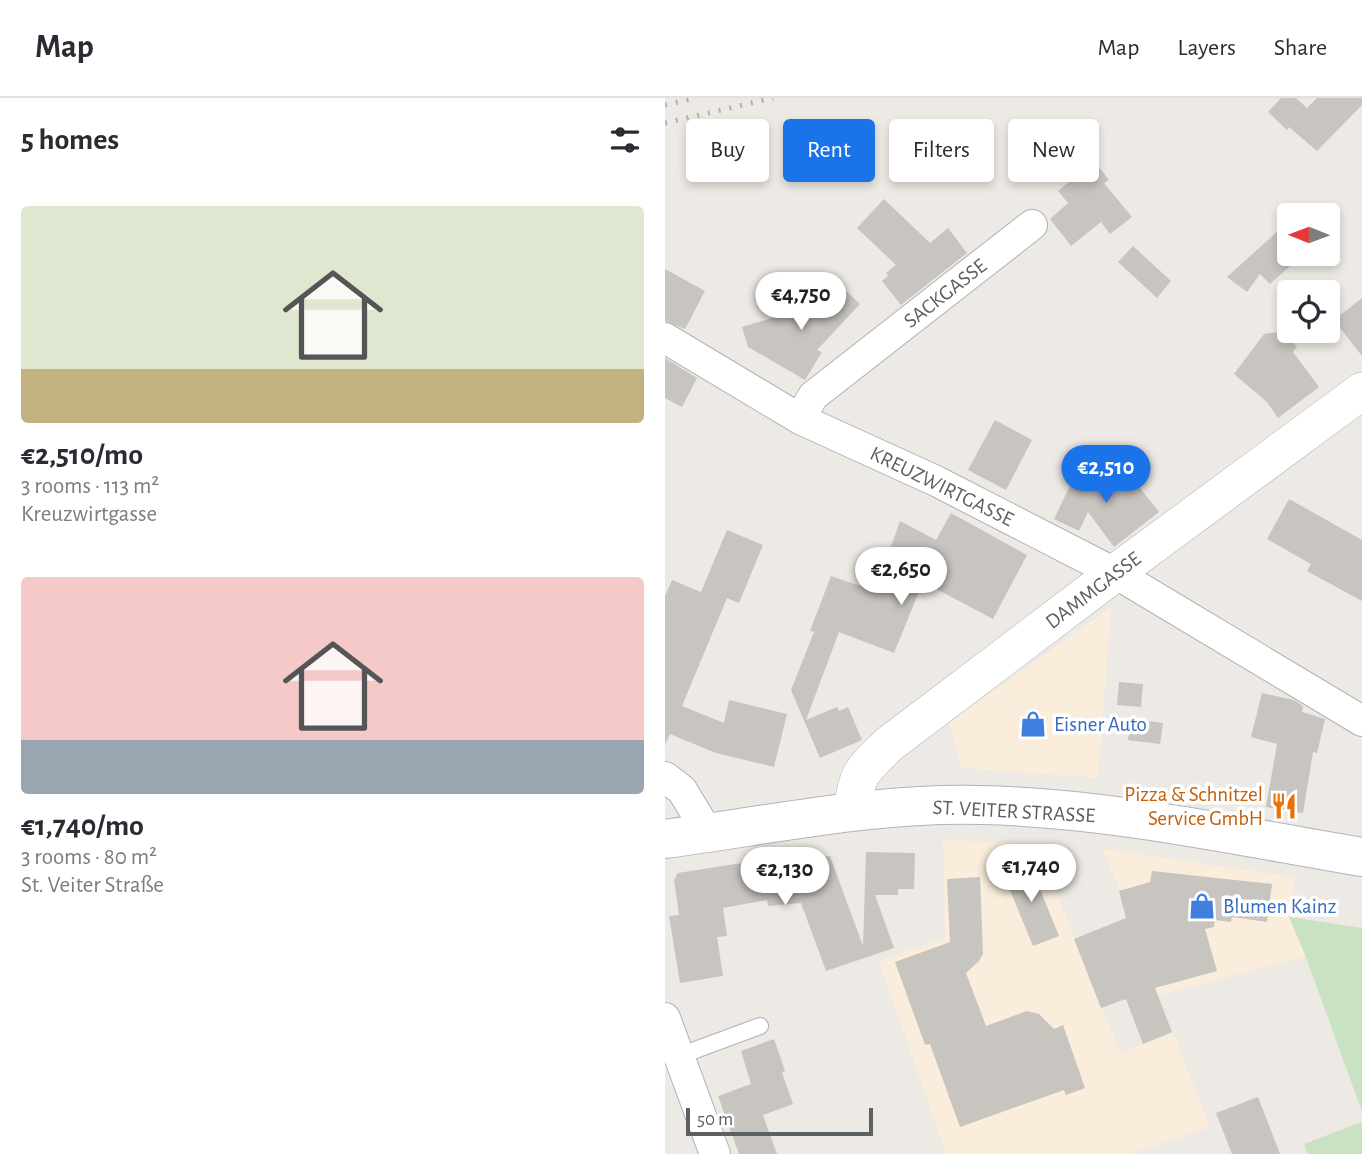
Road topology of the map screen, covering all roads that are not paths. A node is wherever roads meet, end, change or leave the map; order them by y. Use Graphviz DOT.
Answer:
graph roads {
  1 [pos="1031,225"];
  2 [pos="665,338"];
  3 [pos="1362,391"];
  4 [pos="800,419"];
  5 [pos="1115,573"];
  6 [pos="1362,721"];
  7 [pos="665,777"];
  8 [pos="852,810"];
  9 [pos="708,833"];
  10 [pos="665,839"];
  11 [pos="1362,857"];
  12 [pos="665,1018"];
  13 [pos="761,1026"];
  14 [pos="679,1056"];
  15 [pos="715,1154"];
  1 -- 4 [label="street, SACKGASSE"];
  2 -- 4 [label="street, KREUZWIRTGASSE"];
  3 -- 5 [label="street, DAMMGASSE"];
  4 -- 5 [label="street, KREUZWIRTGASSE"];
  5 -- 6 [label="street, KREUZWIRTGASSE"];
  5 -- 8 [label="street, DAMMGASSE"];
  7 -- 9 [label="street"];
  8 -- 9 [label="main road, ST. VEITER STRASSE"];
  8 -- 11 [label="main road, ST. VEITER STRASSE"];
  9 -- 10 [label="main road, ST. VEITER STRASSE"];
  12 -- 14 [label="street"];
  13 -- 14 [label="lane"];
  14 -- 15 [label="street"];
}
